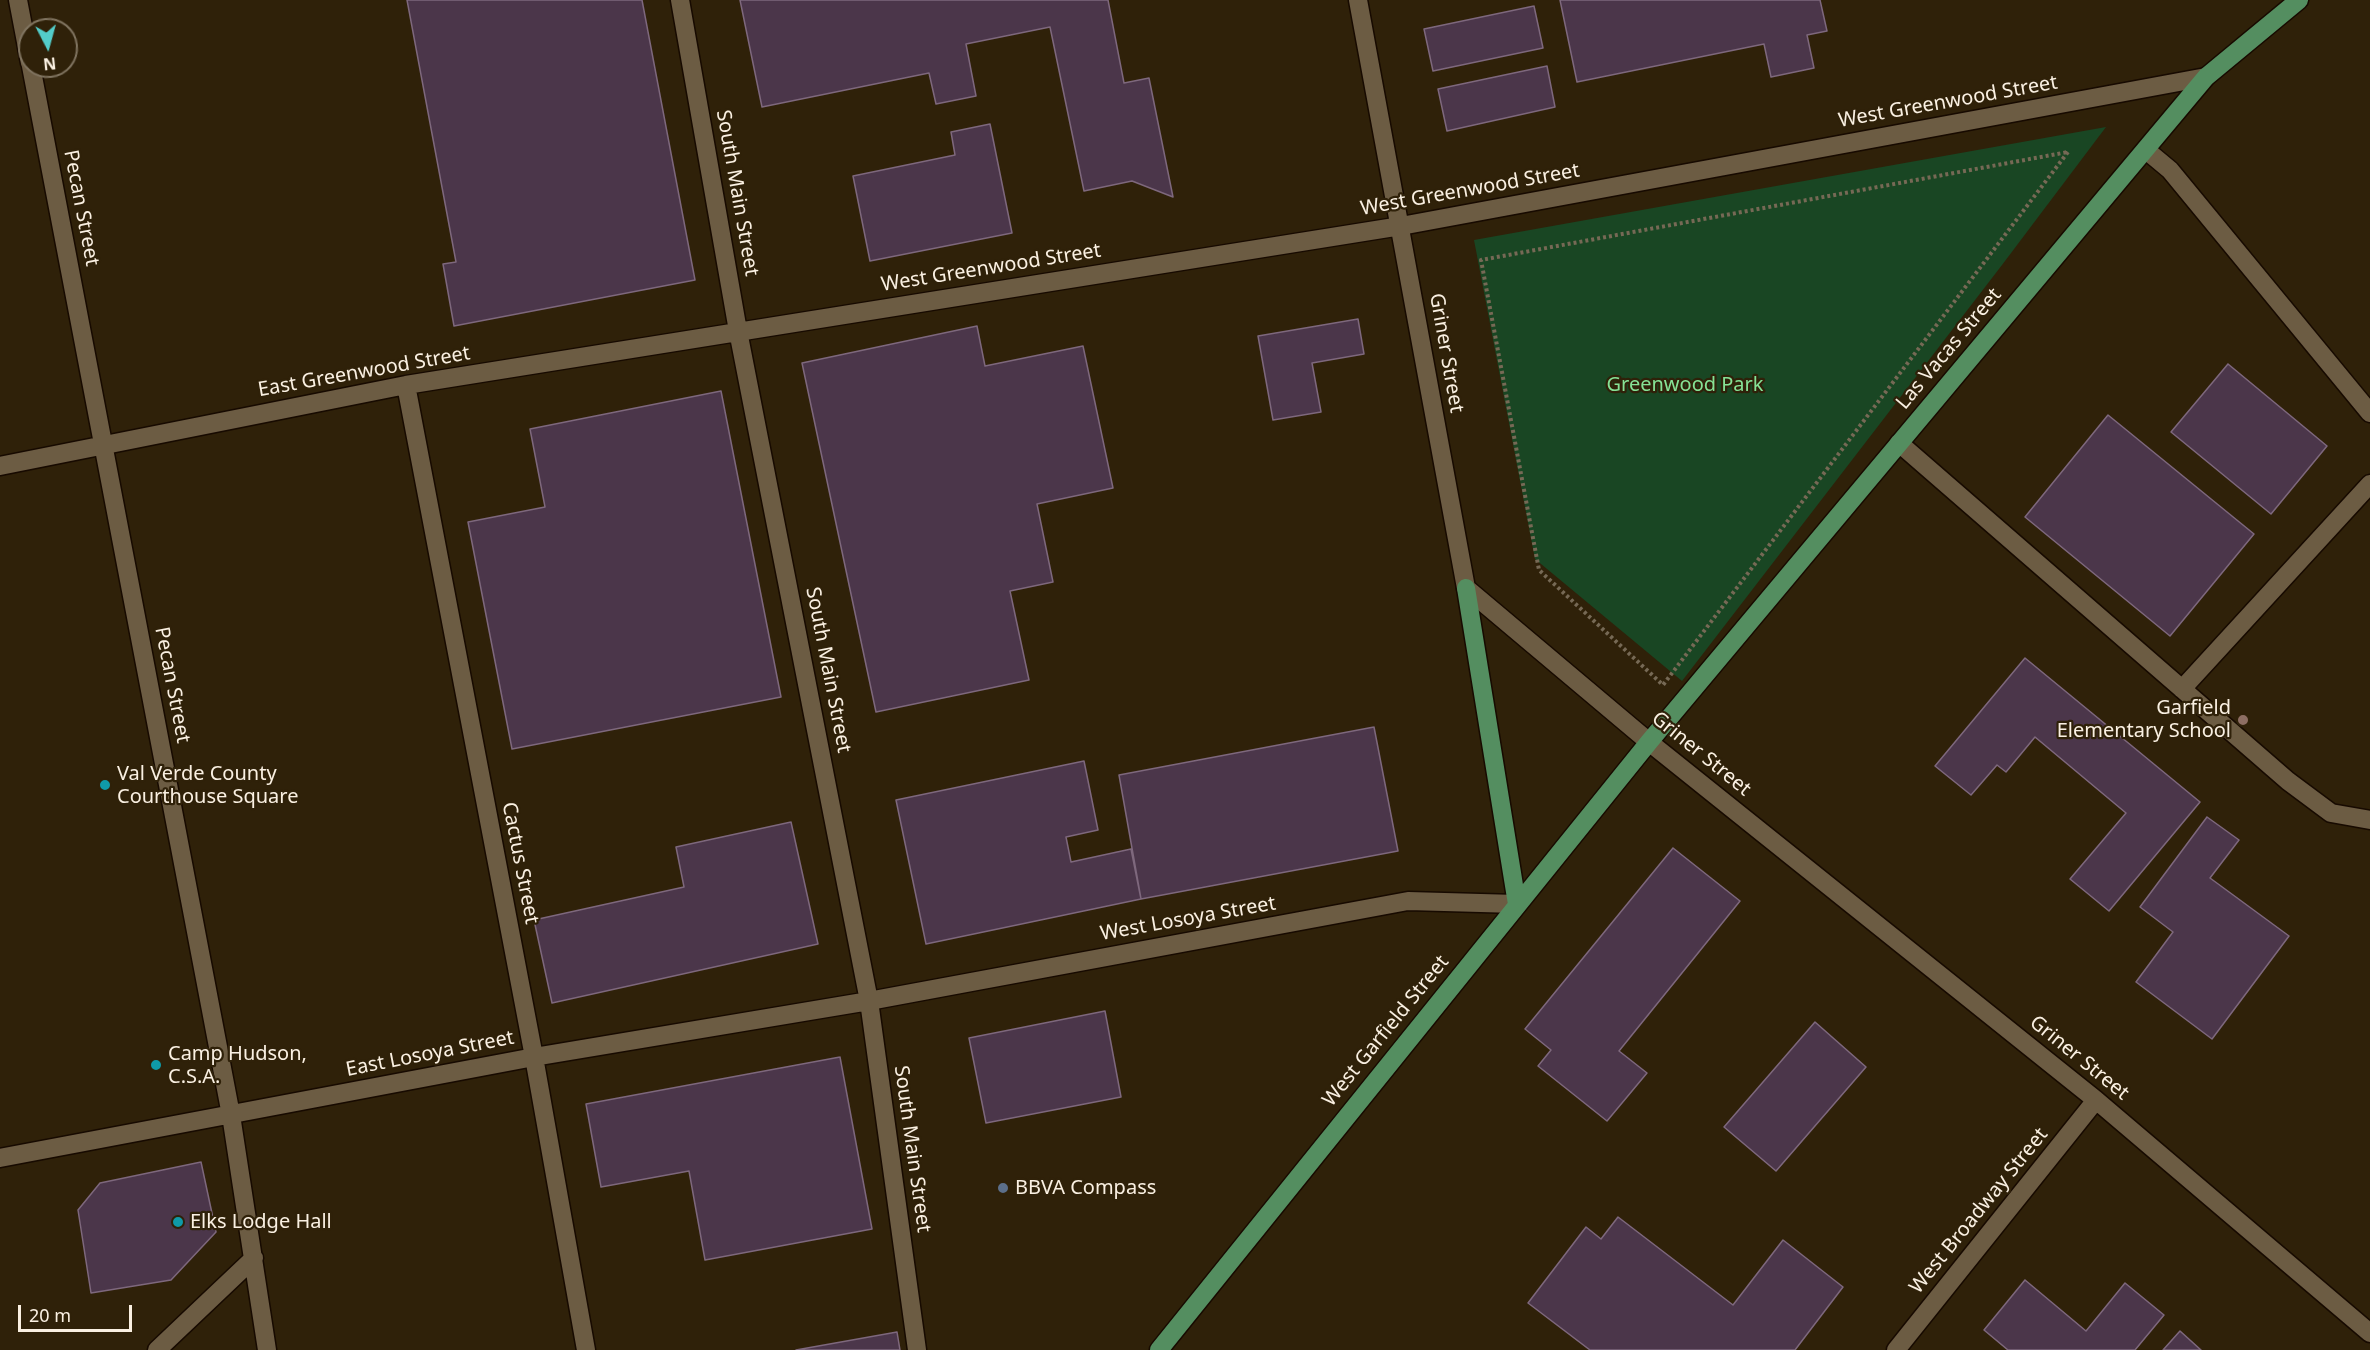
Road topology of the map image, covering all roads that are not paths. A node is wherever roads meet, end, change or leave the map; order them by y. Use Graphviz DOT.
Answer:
graph roads {
  1 [pos="18,0"];
  2 [pos="680,0"];
  3 [pos="1358,0"];
  4 [pos="2299,0"];
  5 [pos="21,18"];
  6 [pos="2206,77"];
  7 [pos="33,78"];
  8 [pos="2146,150"];
  9 [pos="1401,226"];
  10 [pos="738,331"];
  11 [pos="406,385"];
  12 [pos="2370,413"];
  13 [pos="1899,443"];
  14 [pos="103,444"];
  15 [pos="0,466"];
  16 [pos="2370,484"];
  17 [pos="1466,588"];
  18 [pos="2182,689"];
  19 [pos="1649,742"];
  20 [pos="2370,820"];
  21 [pos="1517,904"];
  22 [pos="869,1001"];
  23 [pos="534,1057"];
  24 [pos="2096,1100"];
  25 [pos="231,1115"];
  26 [pos="0,1158"];
  27 [pos="254,1258"];
  28 [pos="2370,1333"];
  29 [pos="158,1350"];
  30 [pos="267,1350"];
  31 [pos="586,1350"];
  32 [pos="917,1350"];
  33 [pos="1159,1350"];
  34 [pos="1896,1350"];
  1 -- 5 [label="street, Pecan Street"];
  2 -- 10 [label="street, South Main Street"];
  3 -- 9 [label="street, Griner Street"];
  4 -- 6 [label="main road, Las Vacas Street"];
  6 -- 8 [label="main road, Las Vacas Street"];
  6 -- 9 [label="street, West Greenwood Street"];
  7 -- 14 [label="street, Pecan Street"];
  8 -- 12 [label="street"];
  8 -- 13 [label="main road, Las Vacas Street"];
  9 -- 10 [label="street, West Greenwood Street"];
  9 -- 17 [label="street, Griner Street"];
  10 -- 11 [label="street, East Greenwood Street"];
  10 -- 22 [label="street, South Main Street"];
  11 -- 14 [label="street, East Greenwood Street"];
  11 -- 23 [label="street, Cactus Street"];
  13 -- 18 [label="street"];
  13 -- 19 [label="main road, Las Vacas Street"];
  14 -- 15 [label="street, East Greenwood Street"];
  14 -- 25 [label="street, Pecan Street"];
  16 -- 18 [label="street"];
  17 -- 19 [label="street, Griner Street"];
  17 -- 21 [label="main road"];
  18 -- 20 [label="street"];
  19 -- 21 [label="main road, West Garfield Street"];
  19 -- 24 [label="street, Griner Street"];
  21 -- 22 [label="street, West Losoya Street"];
  21 -- 33 [label="main road, West Garfield Street"];
  22 -- 23 [label="street, East Losoya Street"];
  22 -- 32 [label="street, South Main Street"];
  23 -- 25 [label="street, East Losoya Street"];
  23 -- 31 [label="street, Cactus Street"];
  24 -- 28 [label="street, Griner Street"];
  24 -- 34 [label="street, West Broadway Street"];
  25 -- 26 [label="street, East Losoya Street"];
  25 -- 27 [label="street, Pecan Street"];
  27 -- 29 [label="street"];
  27 -- 30 [label="street, Pecan Street"];
}
